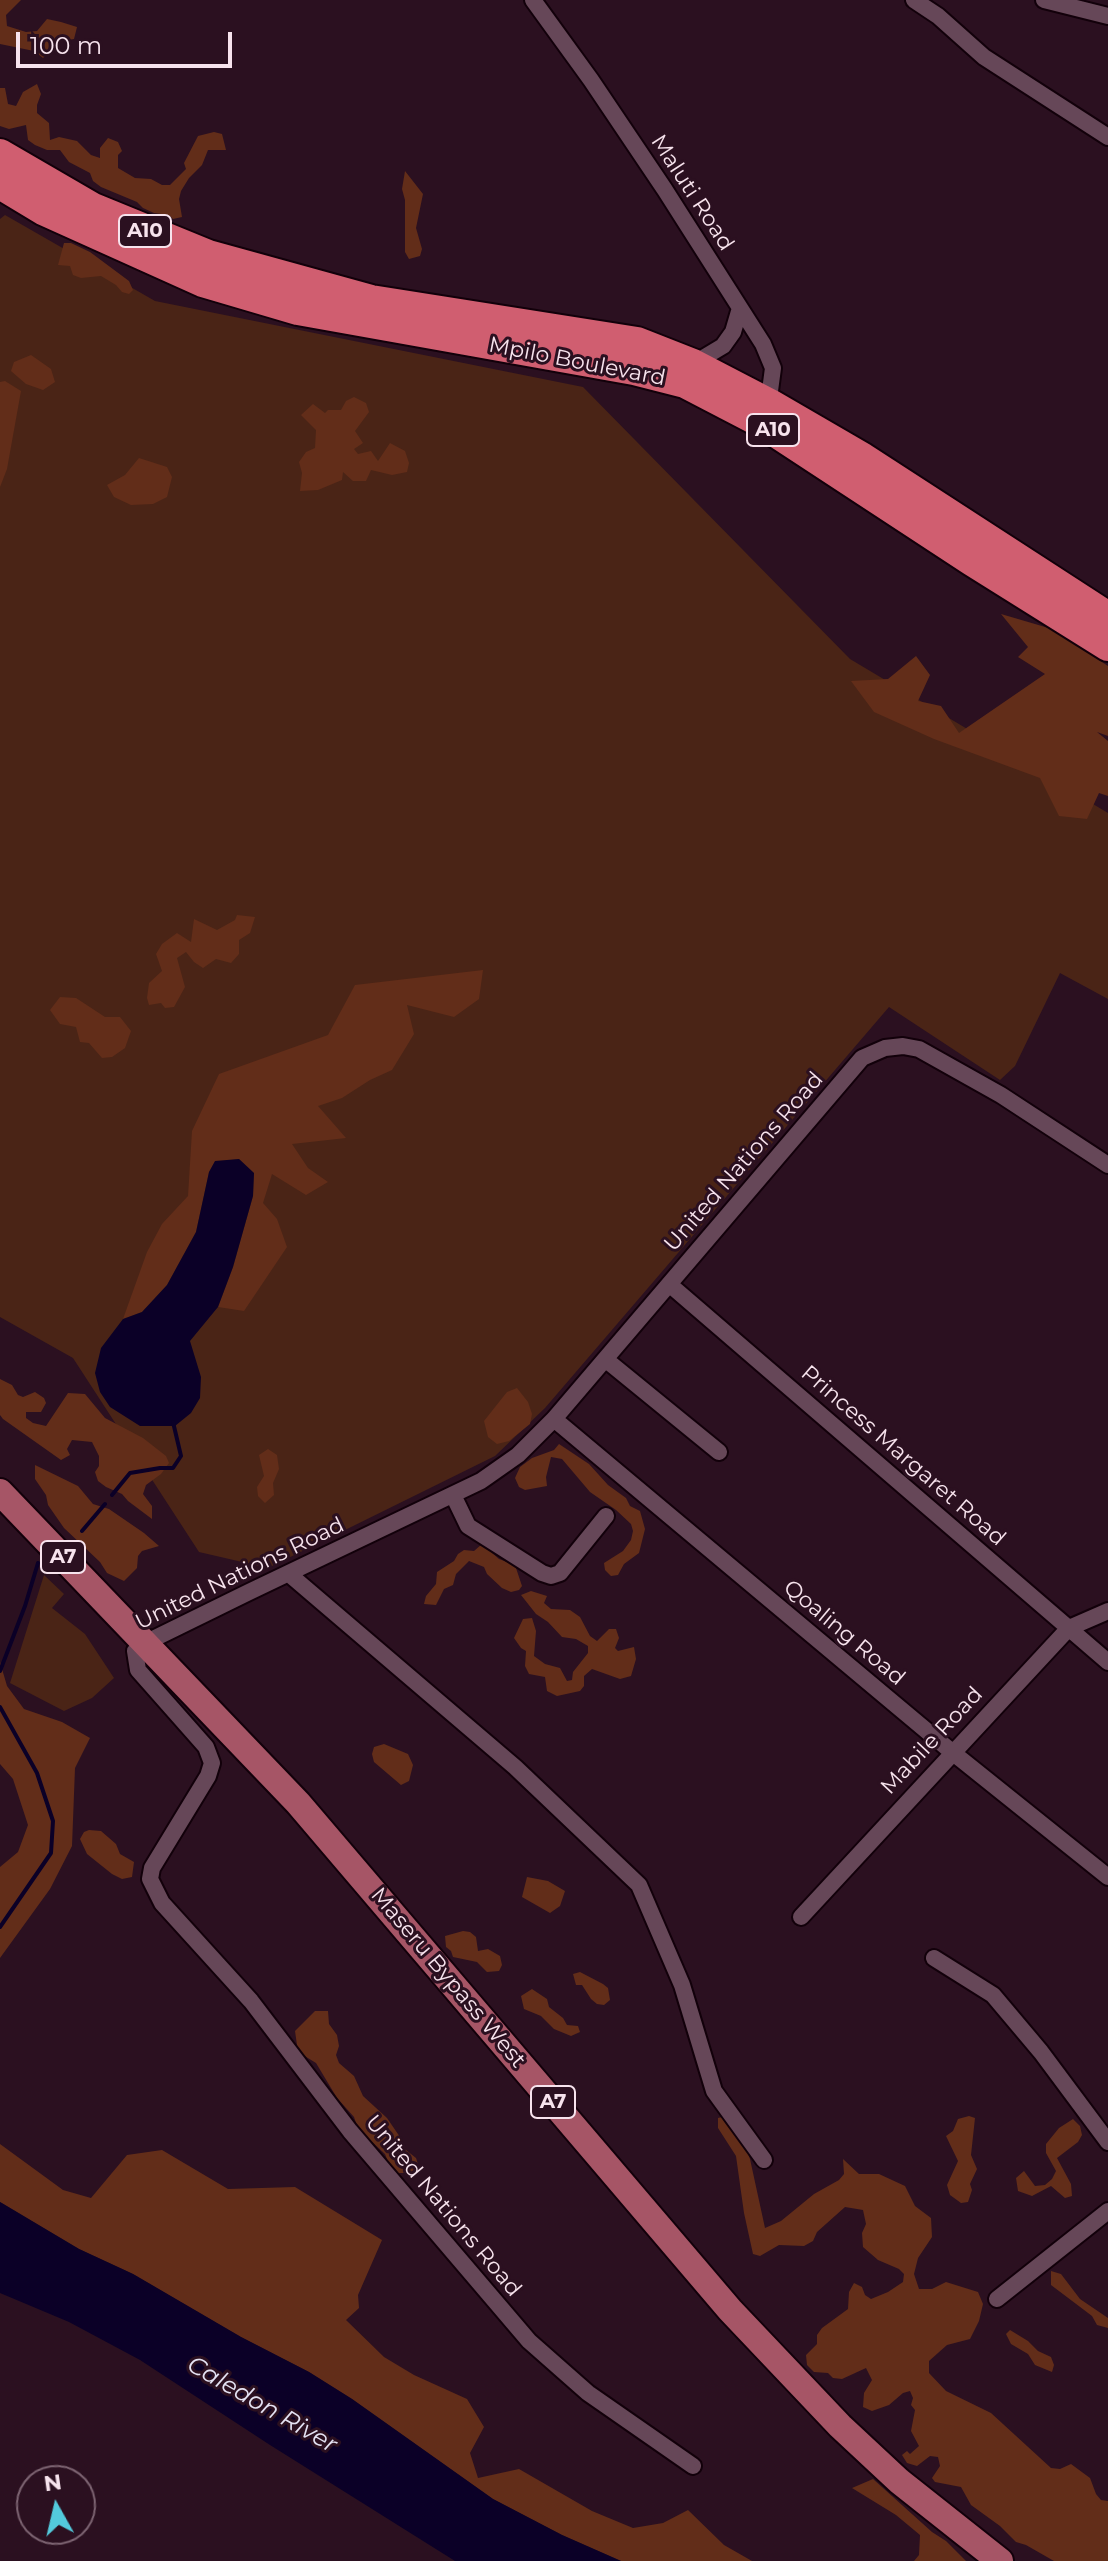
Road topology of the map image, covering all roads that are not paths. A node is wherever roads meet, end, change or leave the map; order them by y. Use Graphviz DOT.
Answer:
graph roads {
  1 [pos="533,0"];
  2 [pos="914,0"];
  3 [pos="1044,0"];
  4 [pos="937,8"];
  5 [pos="1108,16"];
  6 [pos="1108,137"];
  7 [pos="0,154"];
  8 [pos="0,184"];
  9 [pos="740,308"];
  10 [pos="693,364"];
  11 [pos="765,413"];
  12 [pos="1108,617"];
  13 [pos="1108,646"];
  14 [pos="1108,1165"];
  15 [pos="669,1284"];
  16 [pos="605,1359"];
  17 [pos="554,1419"];
  18 [pos="719,1452"];
  19 [pos="0,1492"];
  20 [pos="453,1495"];
  21 [pos="606,1516"];
  22 [pos="289,1574"];
  23 [pos="1108,1611"];
  24 [pos="1069,1628"];
  25 [pos="143,1644"];
  26 [pos="1108,1662"];
  27 [pos="952,1752"];
  28 [pos="1108,1877"];
  29 [pos="801,1917"];
  30 [pos="934,1958"];
  31 [pos="1108,2142"];
  32 [pos="764,2160"];
  33 [pos="1108,2211"];
  34 [pos="997,2299"];
  35 [pos="693,2466"];
  36 [pos="1000,2561"];
  1 -- 9 [label="street, Maluti Road"];
  2 -- 4 [label="street"];
  3 -- 5 [label="street"];
  4 -- 6 [label="street"];
  7 -- 10 [label="highway, Mpilo Boulevard / A10"];
  8 -- 11 [label="highway, Mpilo Boulevard / A10"];
  9 -- 10 [label="street"];
  9 -- 11 [label="street, Maluti Road"];
  10 -- 11 [label="highway, Mpilo Boulevard / A10"];
  11 -- 12 [label="highway, Mpilo Boulevard / A10"];
  11 -- 13 [label="highway, Mpilo Boulevard / A10"];
  14 -- 15 [label="street, United Nations Road"];
  15 -- 16 [label="street, United Nations Road"];
  15 -- 24 [label="street, Princess Margaret Road"];
  16 -- 17 [label="street, United Nations Road"];
  16 -- 18 [label="street"];
  17 -- 20 [label="street, United Nations Road"];
  17 -- 27 [label="street, Qoaling Road"];
  19 -- 25 [label="main road, Maseru Bypass West / A7"];
  20 -- 21 [label="street"];
  20 -- 22 [label="street, United Nations Road"];
  22 -- 25 [label="street, United Nations Road"];
  22 -- 32 [label="street"];
  23 -- 24 [label="street, Mabile Road"];
  24 -- 26 [label="street, Princess Margaret Road"];
  24 -- 27 [label="street, Mabile Road"];
  25 -- 35 [label="street, United Nations Road"];
  25 -- 36 [label="main road, Maseru Bypass West / A7"];
  27 -- 28 [label="street, Qoaling Road"];
  27 -- 29 [label="street, Mabile Road"];
  30 -- 31 [label="street"];
  33 -- 34 [label="street"];
}
